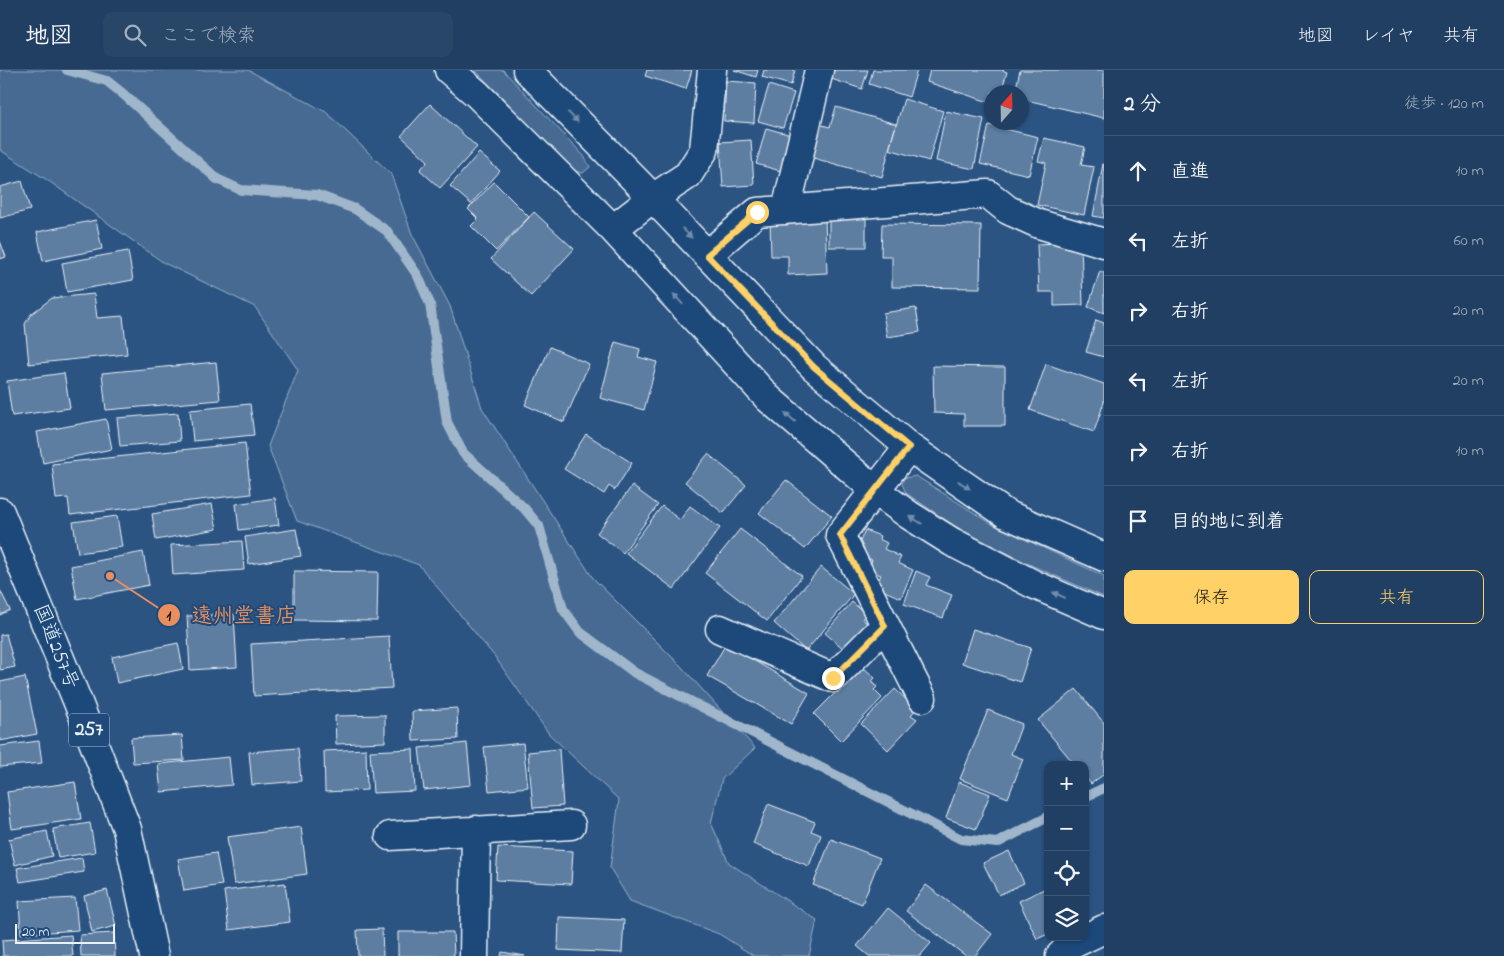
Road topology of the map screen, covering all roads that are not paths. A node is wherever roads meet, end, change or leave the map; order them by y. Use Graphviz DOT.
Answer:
graph roads {
  1 [pos="449,70"];
  2 [pos="712,70"];
  3 [pos="819,70"];
  4 [pos="541,76"];
  5 [pos="653,198"];
  6 [pos="786,210"];
  7 [pos="614,229"];
  8 [pos="1104,243"];
  9 [pos="707,255"];
  10 [pos="909,447"];
  11 [pos="876,491"];
  12 [pos="0,512"];
  13 [pos="1104,557"];
  14 [pos="1104,615"];
  15 [pos="885,626"];
  16 [pos="720,629"];
  17 [pos="922,698"];
  18 [pos="571,825"];
  19 [pos="476,830"];
  20 [pos="390,836"];
  21 [pos="1104,929"];
  22 [pos="154,956"];
  23 [pos="474,956"];
  24 [pos="1060,956"];
  1 -- 7 [label="main road"];
  2 -- 5 [label="main road"];
  3 -- 6 [label="main road"];
  4 -- 5 [label="main road, one-way"];
  5 -- 7 [label="main road"];
  5 -- 9 [label="main road, one-way"];
  6 -- 8 [label="main road"];
  6 -- 9 [label="main road"];
  11 -- 7 [label="main road, one-way"];
  9 -- 10 [label="main road"];
  10 -- 11 [label="main road"];
  10 -- 13 [label="main road, one-way"];
  14 -- 11 [label="main road, one-way"];
  11 -- 15 [label="main road"];
  12 -- 22 [label="main road, 国道257号 / 257"];
  15 -- 16 [label="main road"];
  15 -- 17 [label="main road"];
  18 -- 19 [label="main road"];
  19 -- 20 [label="main road"];
  19 -- 23 [label="main road"];
  21 -- 24 [label="main road"];
}
